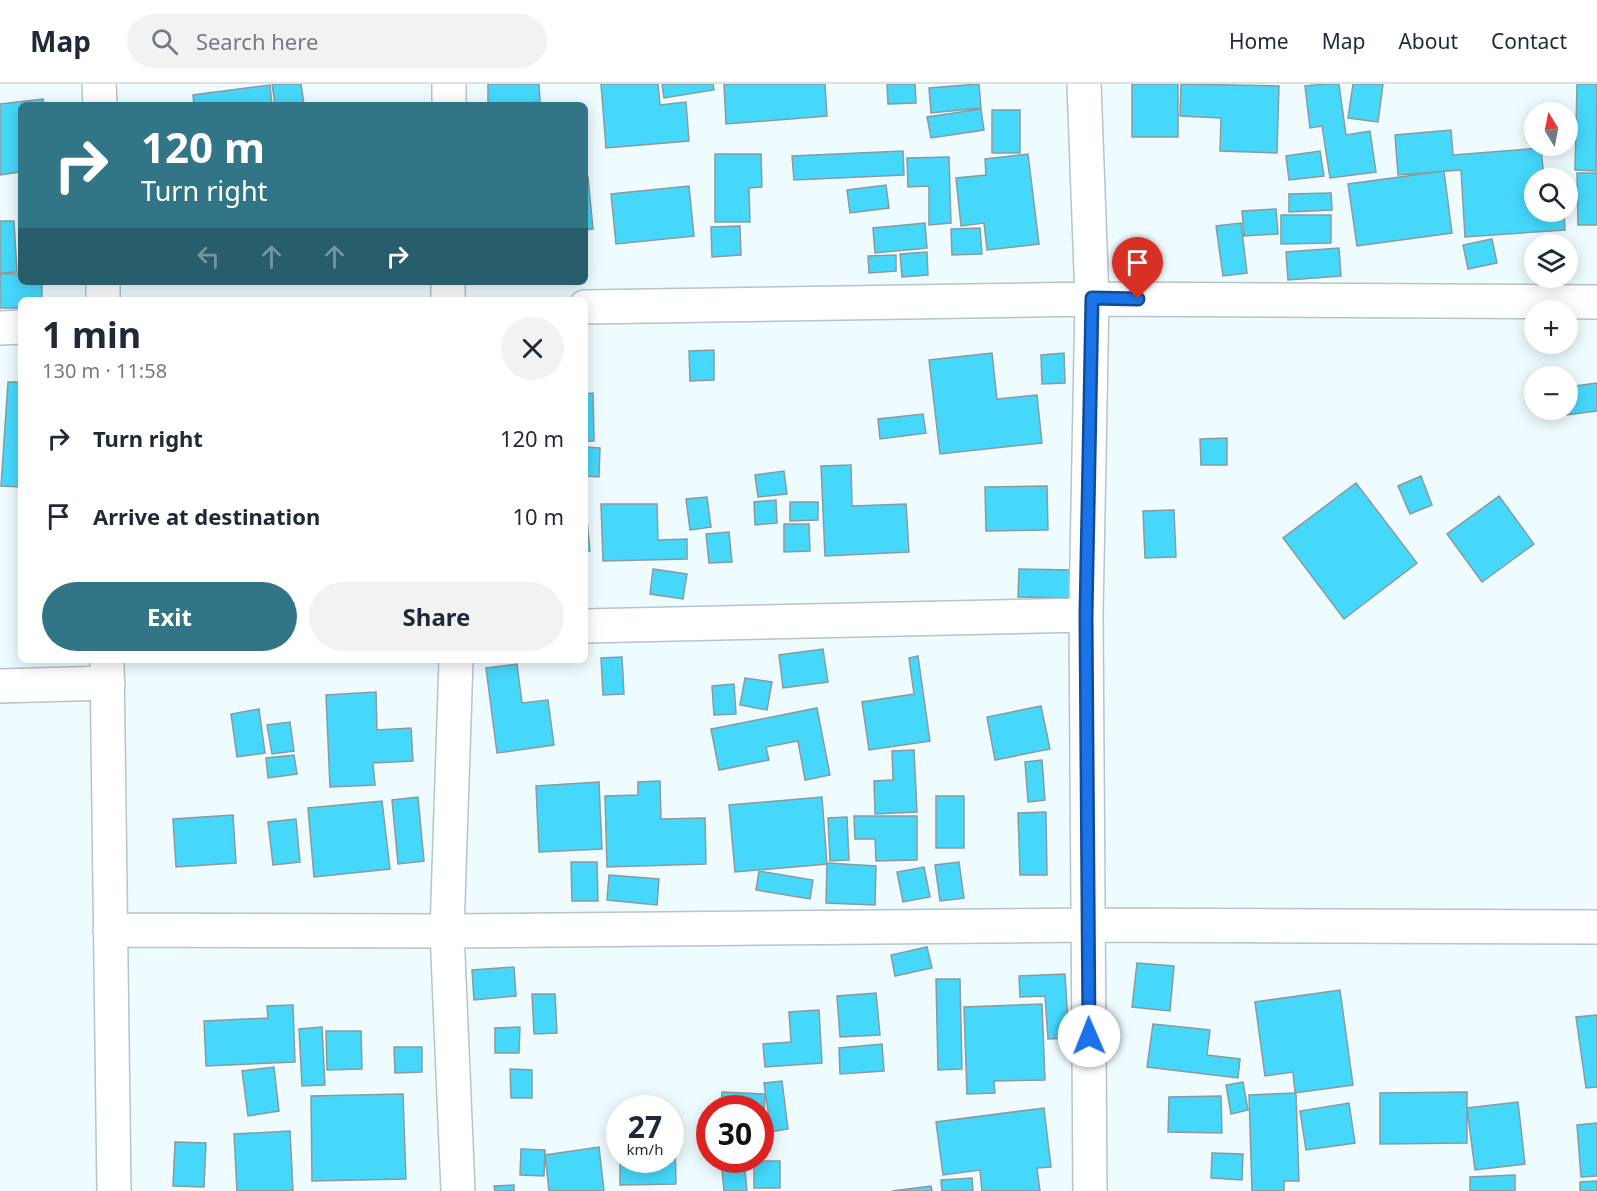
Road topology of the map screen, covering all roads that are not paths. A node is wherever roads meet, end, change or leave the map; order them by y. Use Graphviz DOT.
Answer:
graph roads {
  1 [pos="99,84"];
  2 [pos="449,84"];
  3 [pos="1084,84"];
  4 [pos="100,102"];
  5 [pos="449,102"];
  6 [pos="1092,298"];
  7 [pos="1597,302"];
  8 [pos="588,307"];
  9 [pos="18,327"];
  10 [pos="0,328"];
  11 [pos="1086,615"];
  12 [pos="588,626"];
  13 [pos="456,663"];
  14 [pos="107,671"];
  15 [pos="0,686"];
  16 [pos="1087,925"];
  17 [pos="1597,927"];
  18 [pos="110,930"];
  19 [pos="447,931"];
  20 [pos="114,1191"];
  21 [pos="458,1191"];
  22 [pos="1090,1191"];
  1 -- 4 [label="street"];
  2 -- 5 [label="street"];
  3 -- 6 [label="street"];
  6 -- 7 [label="street"];
  6 -- 8 [label="street"];
  6 -- 11 [label="street"];
  9 -- 10 [label="street"];
  11 -- 12 [label="street"];
  11 -- 16 [label="street"];
  13 -- 19 [label="street"];
  14 -- 15 [label="street"];
  14 -- 18 [label="street"];
  16 -- 17 [label="street"];
  16 -- 19 [label="street"];
  16 -- 22 [label="street"];
  18 -- 19 [label="street"];
  18 -- 20 [label="street"];
  19 -- 21 [label="street"];
}
